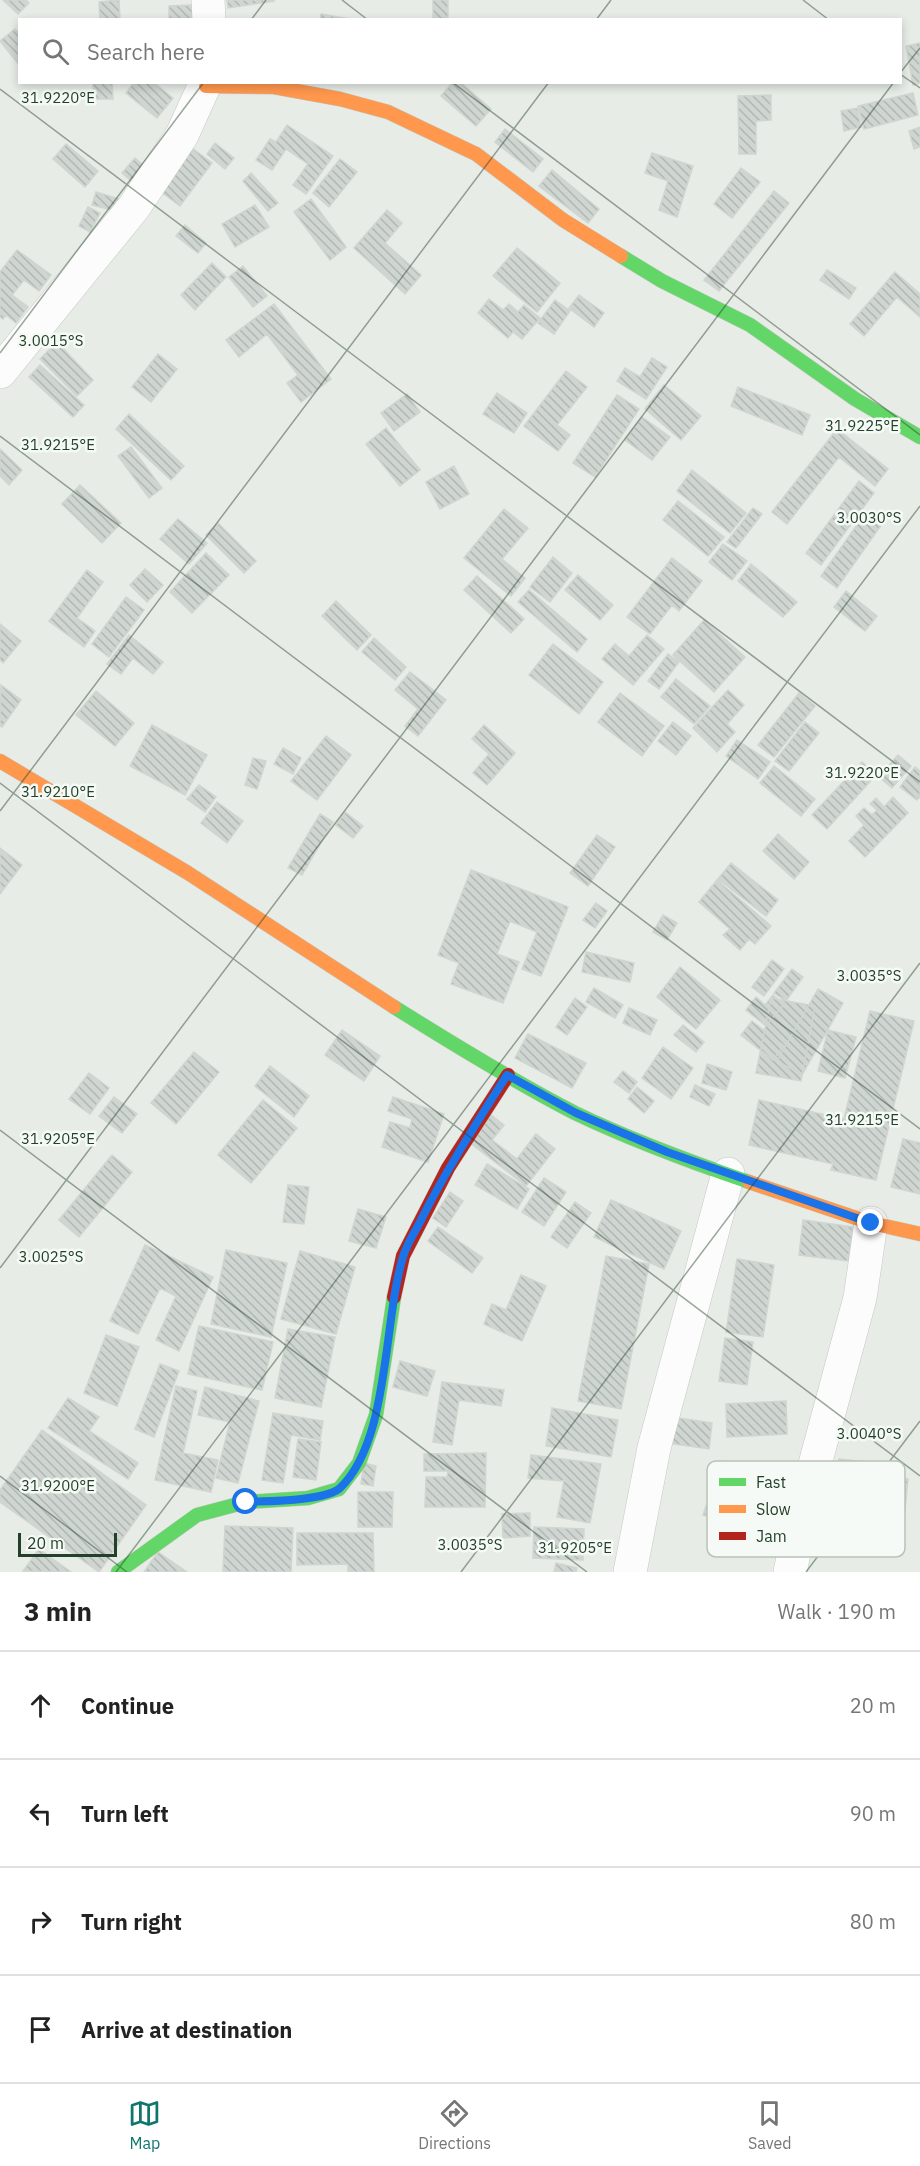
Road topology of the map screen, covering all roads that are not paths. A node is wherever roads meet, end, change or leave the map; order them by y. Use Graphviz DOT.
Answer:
graph roads {
  1 [pos="208,0"];
  2 [pos="209,18"];
  3 [pos="206,84"];
  4 [pos="0,372"];
  5 [pos="920,437"];
  6 [pos="0,761"];
  7 [pos="507,1075"];
  8 [pos="728,1174"];
  9 [pos="871,1223"];
  10 [pos="920,1234"];
  11 [pos="816,1461"];
  12 [pos="793,1557"];
  13 [pos="118,1572"];
  14 [pos="630,1572"];
  15 [pos="790,1572"];
  1 -- 2 [label="street"];
  3 -- 4 [label="street"];
  3 -- 5 [label="street"];
  6 -- 7 [label="street"];
  7 -- 8 [label="street"];
  7 -- 13 [label="street"];
  8 -- 9 [label="street"];
  8 -- 14 [label="street"];
  9 -- 10 [label="street"];
  9 -- 11 [label="street"];
  12 -- 15 [label="street"];
}
